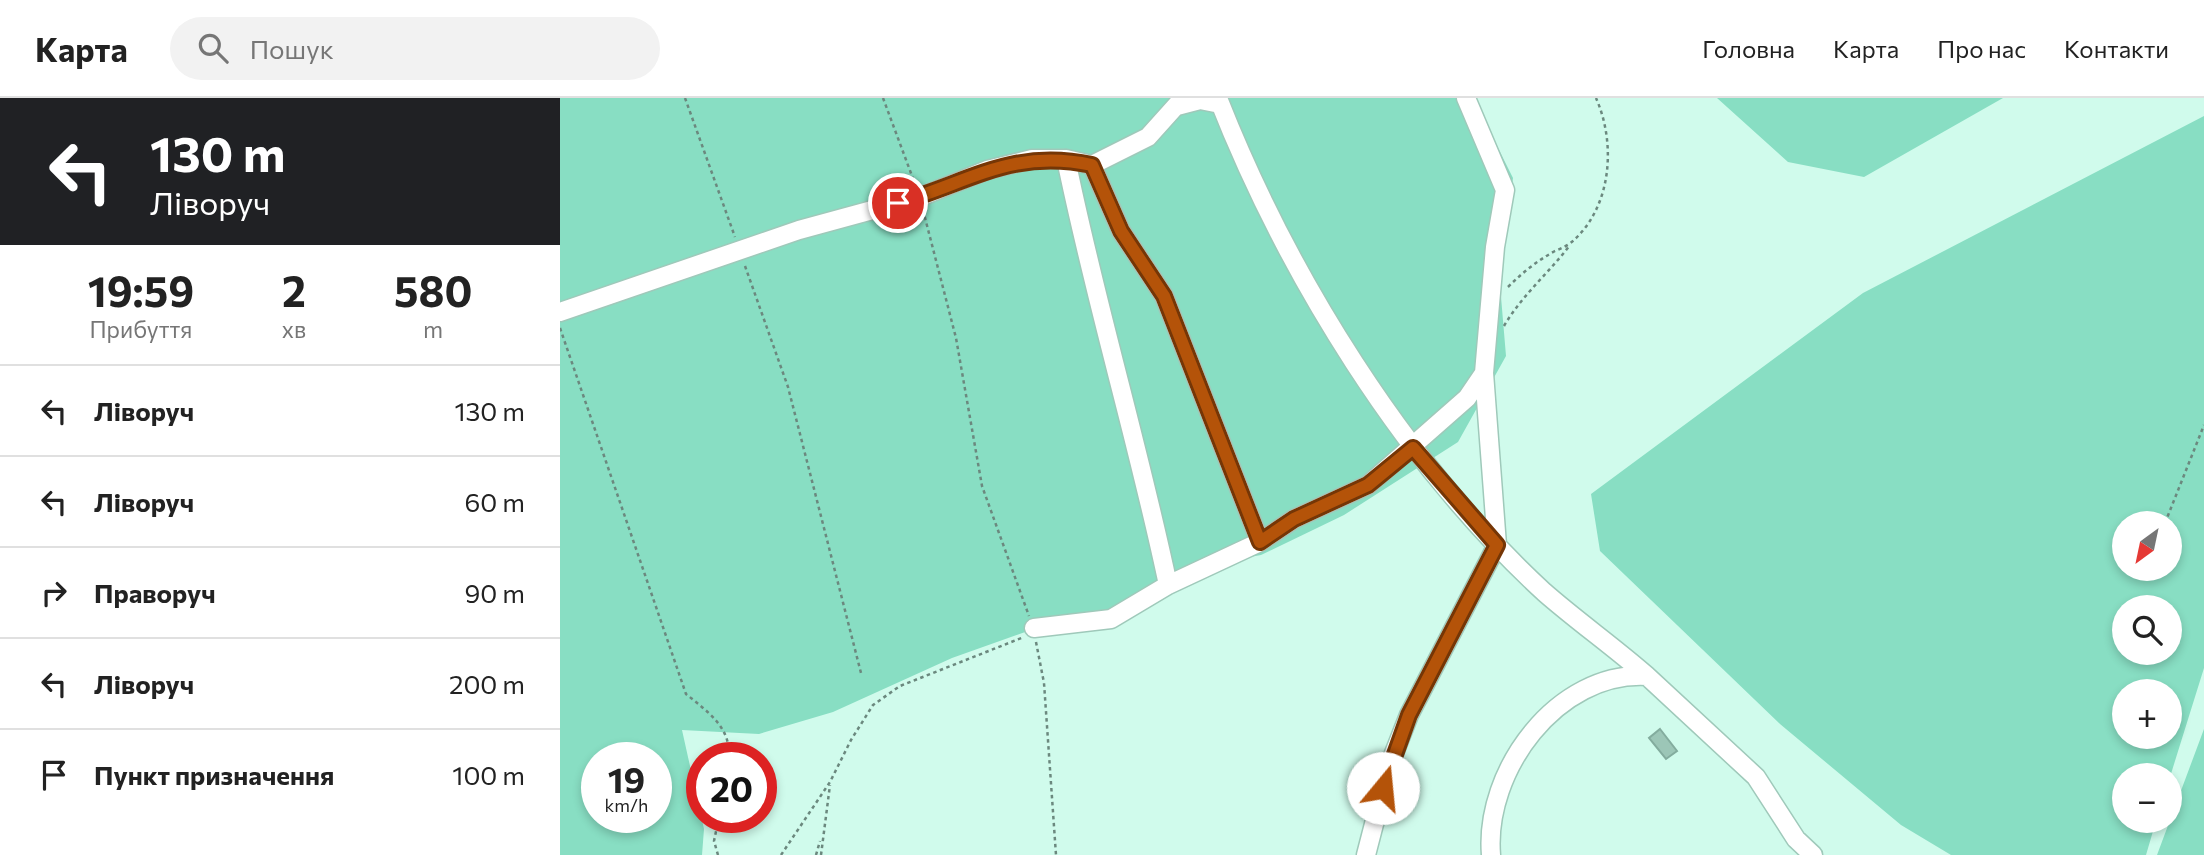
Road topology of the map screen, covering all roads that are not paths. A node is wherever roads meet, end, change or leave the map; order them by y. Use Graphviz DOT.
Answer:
graph roads {
  1 [pos="1466,98"];
  2 [pos="1219,101"];
  3 [pos="1180,102"];
  4 [pos="1066,159"];
  5 [pos="1092,165"];
  6 [pos="560,312"];
  7 [pos="1484,373"];
  8 [pos="1413,448"];
  9 [pos="1260,542"];
  10 [pos="1497,545"];
  11 [pos="1168,585"];
  12 [pos="1034,628"];
  13 [pos="1647,676"];
  14 [pos="1366,855"];
  15 [pos="1491,855"];
  16 [pos="1813,855"];
  1 -- 7 [label="street"];
  2 -- 3 [label="street"];
  2 -- 8 [label="street"];
  3 -- 5 [label="street"];
  4 -- 5 [label="street"];
  4 -- 6 [label="street"];
  4 -- 11 [label="street"];
  5 -- 9 [label="street"];
  7 -- 8 [label="street"];
  7 -- 10 [label="street"];
  8 -- 9 [label="street"];
  8 -- 10 [label="street"];
  9 -- 11 [label="street"];
  10 -- 13 [label="street"];
  10 -- 14 [label="street"];
  11 -- 12 [label="street"];
  13 -- 15 [label="street"];
  13 -- 16 [label="street"];
}
